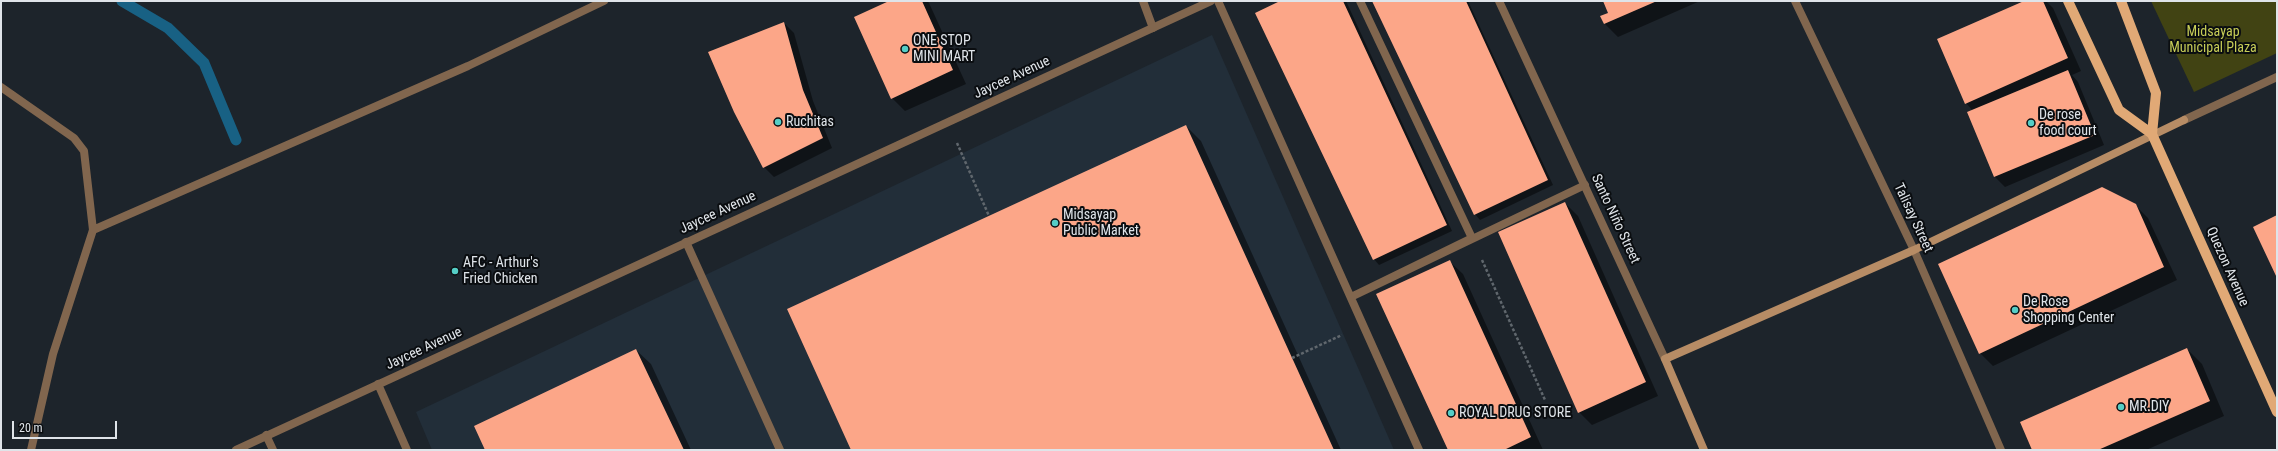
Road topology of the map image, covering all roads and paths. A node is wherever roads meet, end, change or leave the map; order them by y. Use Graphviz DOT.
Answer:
graph roads {
  1 [pos="604,1"];
  2 [pos="1143,1"];
  3 [pos="1211,1"];
  4 [pos="1218,1"];
  5 [pos="1360,1"];
  6 [pos="1499,1"];
  7 [pos="1795,1"];
  8 [pos="2068,1"];
  9 [pos="2120,1"];
  10 [pos="1153,28"];
  11 [pos="2277,77"];
  12 [pos="1,87"];
  13 [pos="2184,120"];
  14 [pos="947,122"];
  15 [pos="2152,134"];
  16 [pos="1585,185"];
  17 [pos="989,216"];
  18 [pos="93,230"];
  19 [pos="1472,238"];
  20 [pos="686,242"];
  21 [pos="1914,250"];
  22 [pos="1351,297"];
  23 [pos="1362,325"];
  24 [pos="1292,358"];
  25 [pos="1665,359"];
  26 [pos="378,384"];
  27 [pos="1545,400"];
  28 [pos="2277,412"];
  29 [pos="266,435"];
  30 [pos="31,450"];
  31 [pos="236,450"];
  32 [pos="273,450"];
  33 [pos="407,450"];
  34 [pos="780,450"];
  35 [pos="1418,450"];
  36 [pos="1704,450"];
  37 [pos="2001,450"];
  1 -- 18 [label="street"];
  2 -- 10 [label="street"];
  3 -- 10 [label="street, Jaycee Avenue"];
  4 -- 22 [label="street"];
  5 -- 19 [label="street"];
  6 -- 16 [label="street, Santo Niño Street"];
  7 -- 21 [label="street, Talisay Street"];
  8 -- 15 [label="main road"];
  9 -- 15 [label="main road, Quezon Avenue"];
  10 -- 14 [label="street, Jaycee Avenue"];
  11 -- 13 [label="street"];
  12 -- 18 [label="street"];
  13 -- 15 [label="main road"];
  14 -- 17 [label="path"];
  14 -- 20 [label="street, Jaycee Avenue"];
  15 -- 21 [label="main road"];
  15 -- 28 [label="main road, Quezon Avenue"];
  16 -- 22 [label="street"];
  16 -- 25 [label="street, Santo Niño Street"];
  18 -- 30 [label="street"];
  19 -- 22 [label="street"];
  19 -- 27 [label="path"];
  20 -- 26 [label="street, Jaycee Avenue"];
  20 -- 34 [label="street"];
  21 -- 25 [label="main road"];
  21 -- 37 [label="street, Talisay Street"];
  22 -- 23 [label="street"];
  23 -- 24 [label="path"];
  23 -- 35 [label="street"];
  25 -- 36 [label="main road, Santo Niño Street"];
  26 -- 29 [label="street, Jaycee Avenue"];
  26 -- 33 [label="street"];
  29 -- 31 [label="street, Jaycee Avenue"];
  29 -- 32 [label="street"];
}
